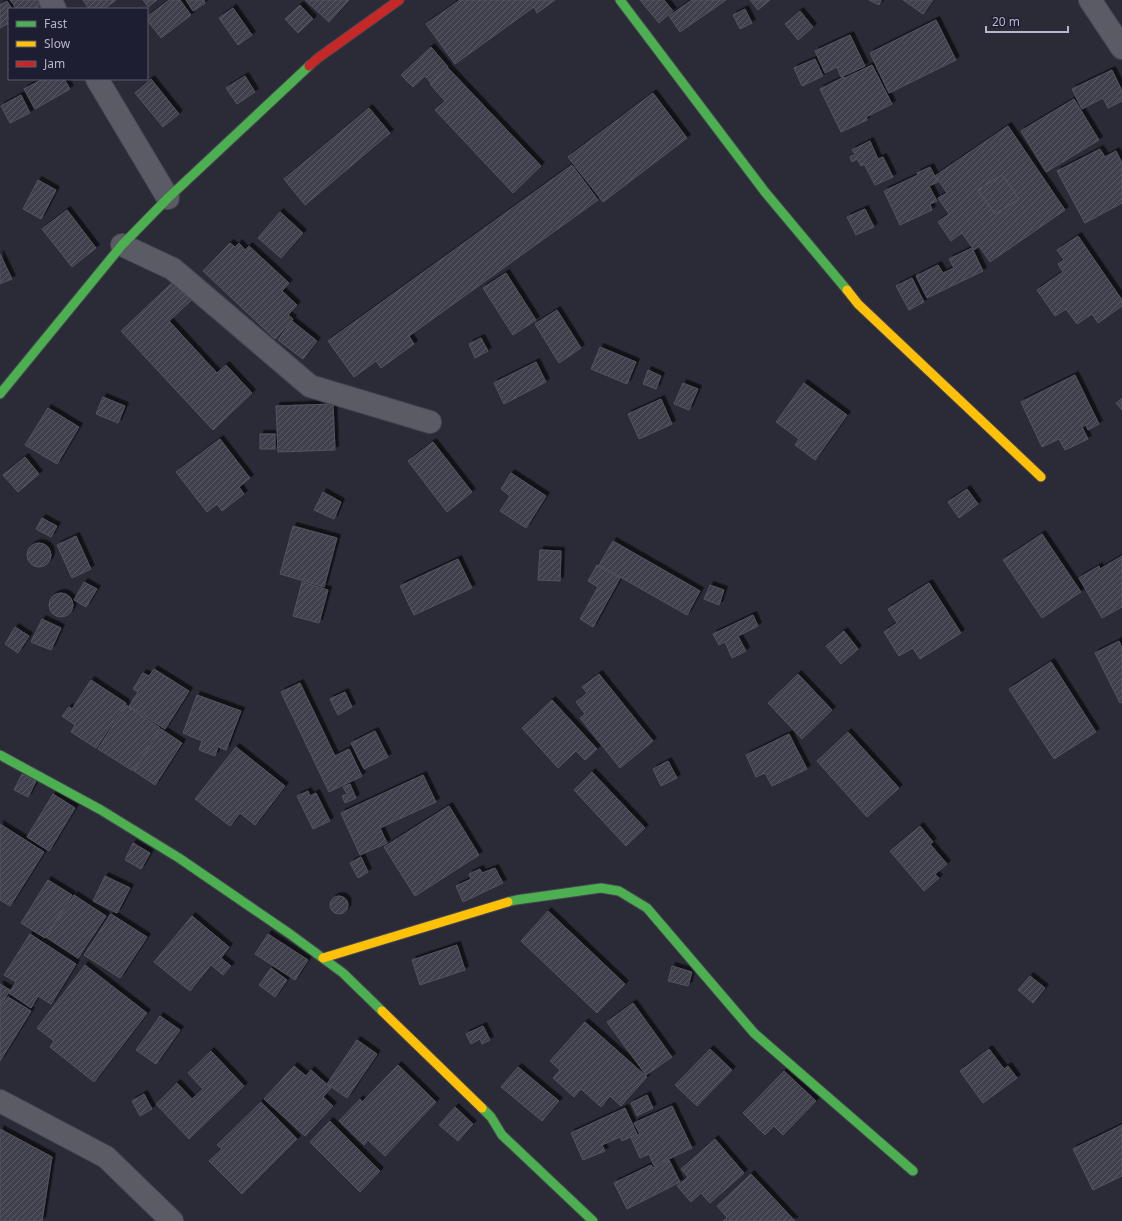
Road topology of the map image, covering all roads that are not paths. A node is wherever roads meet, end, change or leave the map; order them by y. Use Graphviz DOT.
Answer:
graph roads {
  1 [pos="399,0"];
  2 [pos="620,0"];
  3 [pos="1090,0"];
  4 [pos="1122,48"];
  5 [pos="98,80"];
  6 [pos="168,198"];
  7 [pos="122,245"];
  8 [pos="0,394"];
  9 [pos="430,422"];
  10 [pos="1041,477"];
  11 [pos="0,755"];
  12 [pos="323,958"];
  13 [pos="0,1101"];
  14 [pos="913,1171"];
  15 [pos="172,1221"];
  16 [pos="593,1221"];
  1 -- 6 [label="street"];
  2 -- 10 [label="street"];
  3 -- 4 [label="street"];
  5 -- 6 [label="street"];
  6 -- 7 [label="street"];
  7 -- 8 [label="street"];
  7 -- 9 [label="street"];
  11 -- 12 [label="street"];
  12 -- 14 [label="street"];
  12 -- 16 [label="street"];
  13 -- 15 [label="street"];
}
